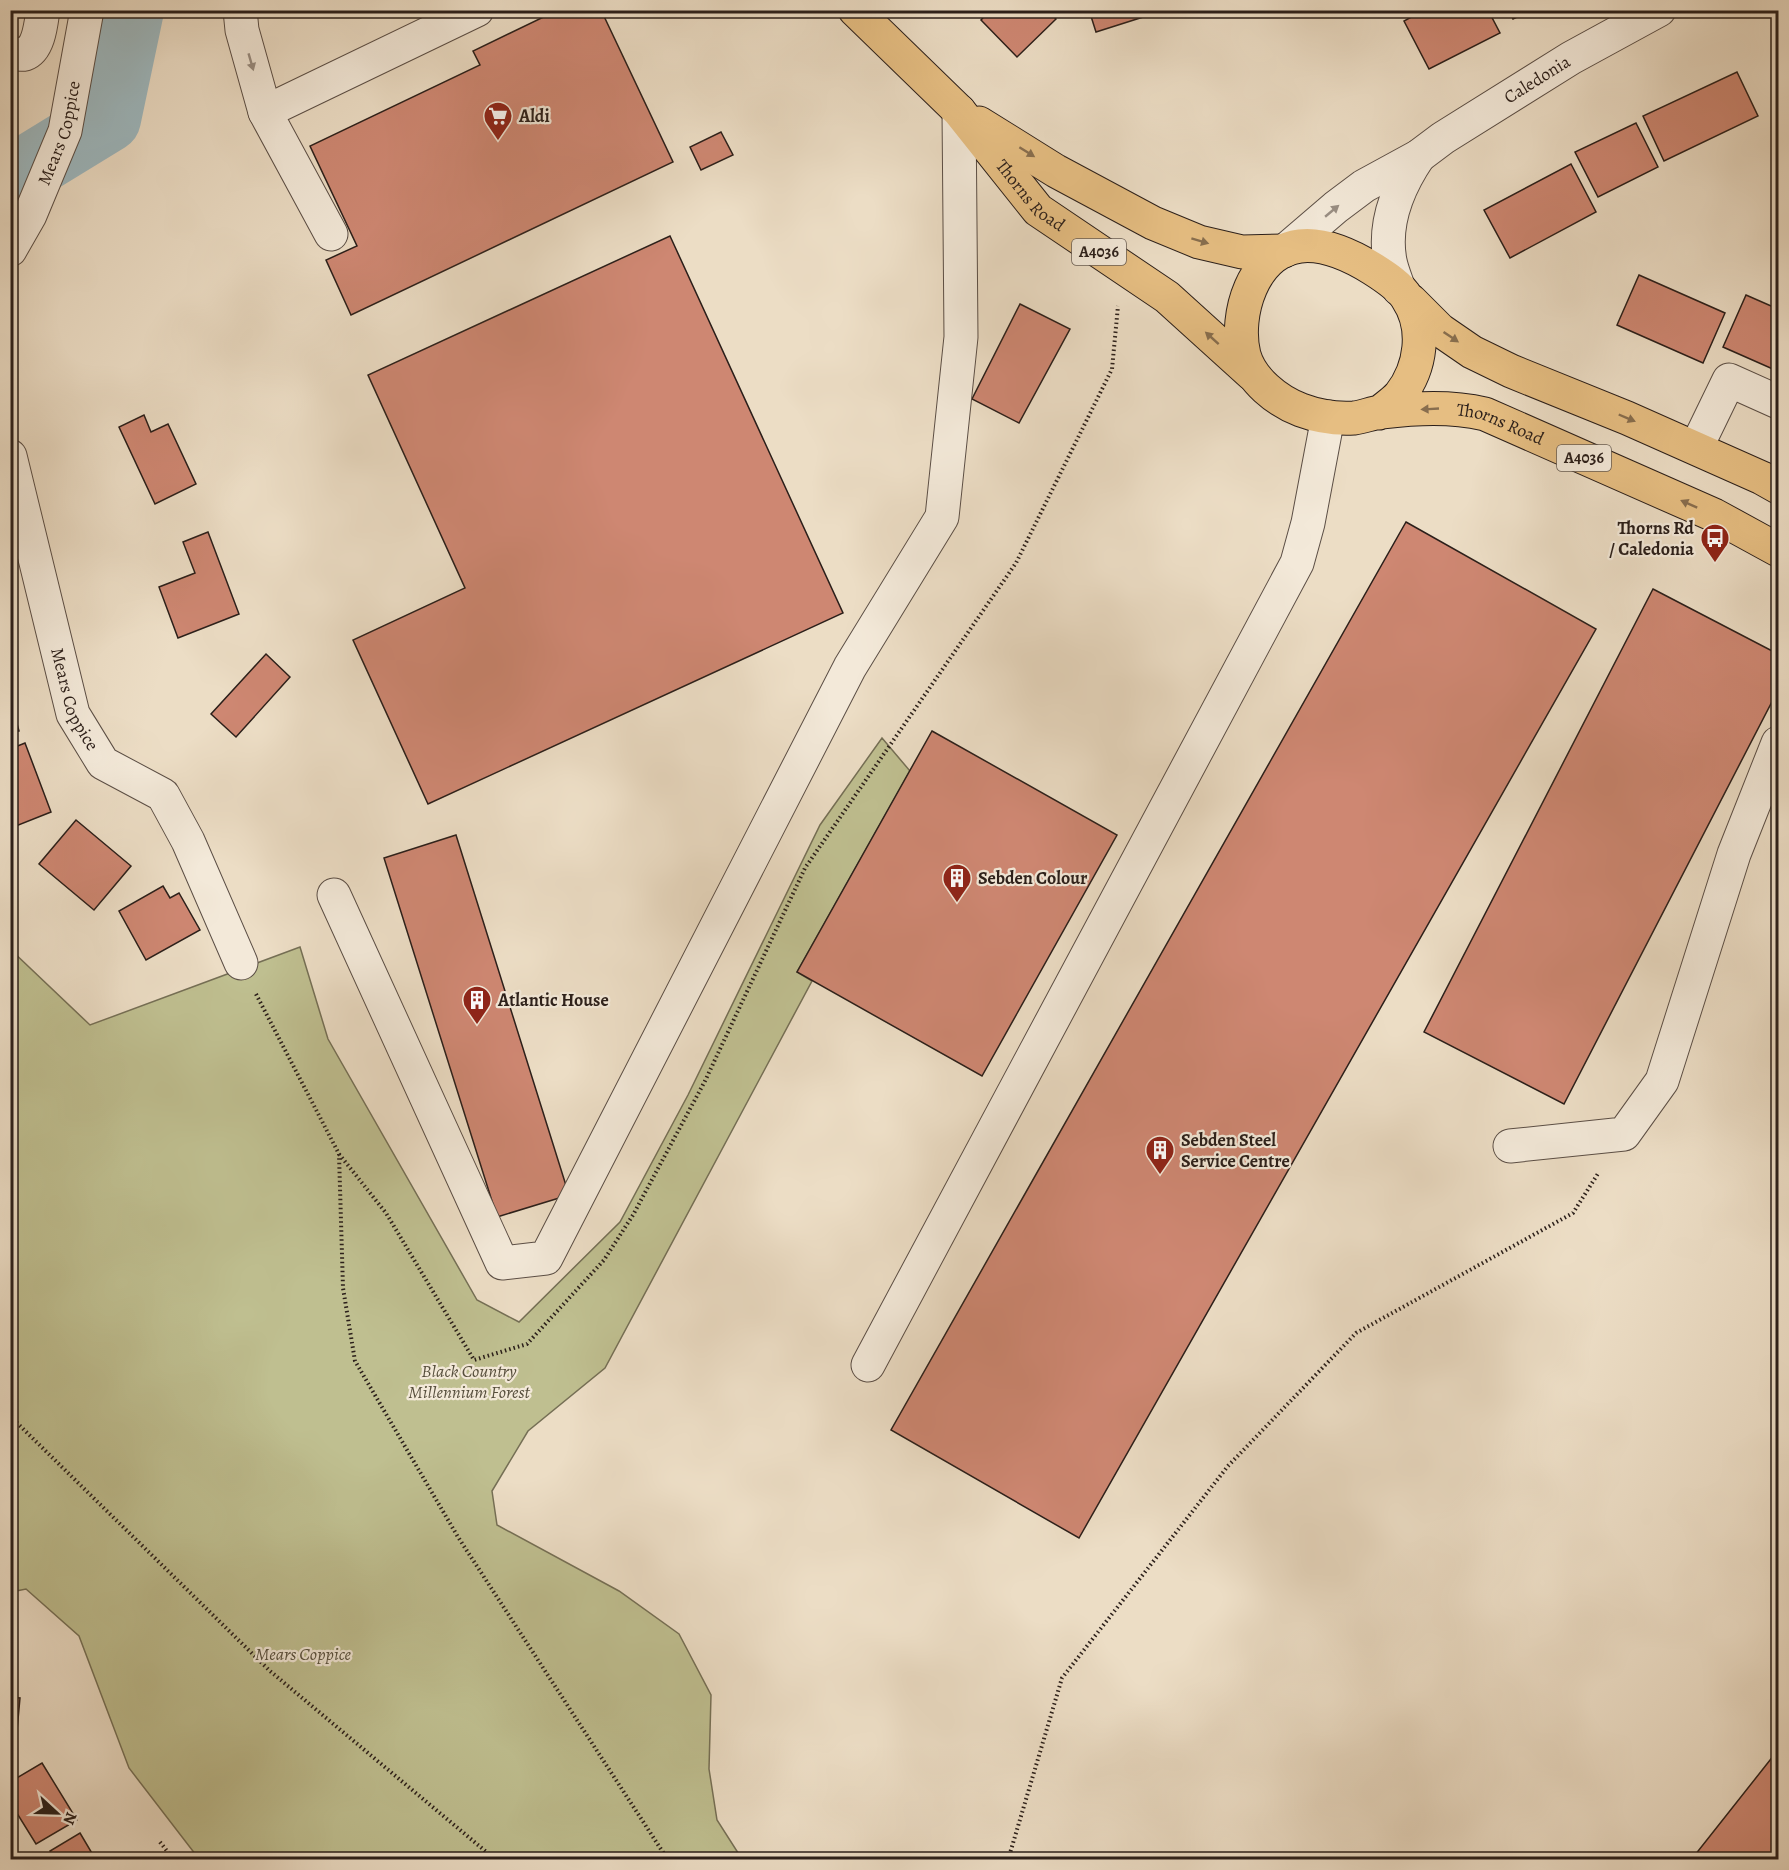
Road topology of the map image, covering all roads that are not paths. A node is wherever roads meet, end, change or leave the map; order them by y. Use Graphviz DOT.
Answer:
graph roads {
  1 [pos="43,10"];
  2 [pos="87,10"];
  3 [pos="240,10"];
  4 [pos="477,10"];
  5 [pos="855,10"];
  6 [pos="1659,10"];
  7 [pos="10,53"];
  8 [pos="959,111"];
  9 [pos="265,112"];
  10 [pos="1419,156"];
  11 [pos="331,234"];
  12 [pos="10,250"];
  13 [pos="1286,250"];
  14 [pos="1403,293"];
  15 [pos="1256,378"];
  16 [pos="1779,402"];
  17 [pos="1379,412"];
  18 [pos="1328,417"];
  19 [pos="1696,448"];
  20 [pos="10,456"];
  21 [pos="1779,487"];
  22 [pos="1779,550"];
  23 [pos="1779,743"];
  24 [pos="334,895"];
  25 [pos="241,963"];
  26 [pos="1510,1146"];
  27 [pos="868,1365"];
  1 -- 7 [label="street"];
  2 -- 12 [label="street, Mears Coppice"];
  3 -- 9 [label="street, one-way"];
  4 -- 9 [label="street"];
  5 -- 8 [label="highway, Thorns Road / A4036"];
  6 -- 10 [label="street, Caledonia"];
  8 -- 13 [label="highway, Thorns Road / A4036, one-way"];
  15 -- 8 [label="highway, Thorns Road / A4036, one-way"];
  8 -- 24 [label="street"];
  9 -- 11 [label="street"];
  13 -- 10 [label="street, Caledonia, one-way"];
  10 -- 14 [label="street, Caledonia"];
  13 -- 14 [label="highway, A4036"];
  13 -- 15 [label="highway, A4036"];
  14 -- 17 [label="highway, A4036"];
  14 -- 19 [label="highway, A4036, one-way"];
  15 -- 18 [label="highway, A4036"];
  16 -- 19 [label="street"];
  17 -- 18 [label="highway, A4036"];
  22 -- 17 [label="highway, Thorns Road / A4036, one-way"];
  18 -- 27 [label="street"];
  19 -- 21 [label="highway, A4036"];
  20 -- 25 [label="street, Mears Coppice"];
  23 -- 26 [label="street"];
}
